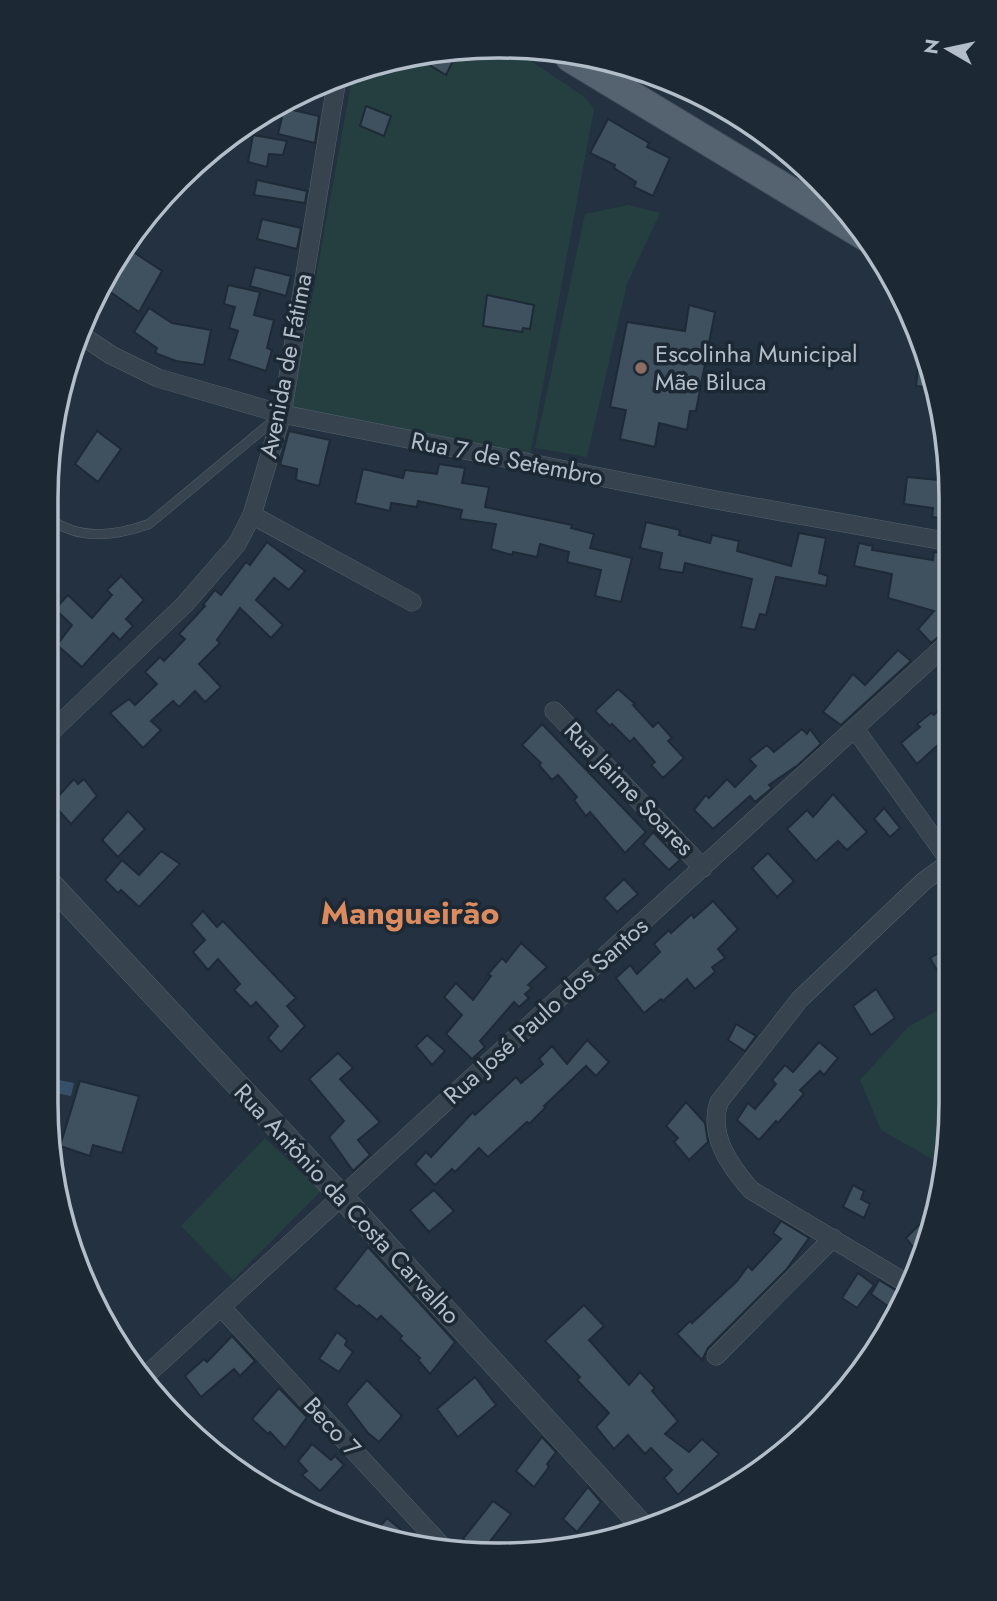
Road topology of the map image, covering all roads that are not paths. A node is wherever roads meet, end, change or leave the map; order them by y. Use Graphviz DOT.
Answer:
graph roads {
  1 [pos="583,66"];
  2 [pos="335,89"];
  3 [pos="842,222"];
  4 [pos="88,339"];
  5 [pos="282,414"];
  6 [pos="252,515"];
  7 [pos="58,524"];
  8 [pos="939,540"];
  9 [pos="412,602"];
  10 [pos="939,651"];
  11 [pos="554,711"];
  12 [pos="58,725"];
  13 [pos="855,729"];
  14 [pos="939,848"];
  15 [pos="703,868"];
  16 [pos="939,870"];
  17 [pos="58,892"];
  18 [pos="342,1197"];
  19 [pos="833,1238"];
  20 [pos="902,1280"];
  21 [pos="222,1308"];
  22 [pos="716,1356"];
  23 [pos="150,1372"];
  24 [pos="638,1521"];
  25 [pos="435,1538"];
  1 -- 3 [label="main road"];
  2 -- 5 [label="street, Avenida de Fátima"];
  4 -- 5 [label="street, Rua 7 de Setembro"];
  5 -- 6 [label="street, Avenida de Fátima"];
  5 -- 7 [label="lane"];
  5 -- 8 [label="street, Rua 7 de Setembro"];
  6 -- 9 [label="street"];
  6 -- 12 [label="street, Avenida de Fátima"];
  10 -- 13 [label="street, Rua José Paulo dos Santos"];
  11 -- 15 [label="street, Rua Jaime Soares"];
  13 -- 14 [label="street"];
  13 -- 15 [label="street, Rua José Paulo dos Santos"];
  15 -- 18 [label="street, Rua José Paulo dos Santos"];
  16 -- 19 [label="street"];
  17 -- 18 [label="street, Rua Antônio da Costa Carvalho"];
  18 -- 21 [label="street, Rua José Paulo dos Santos"];
  18 -- 24 [label="street, Rua Antônio da Costa Carvalho"];
  19 -- 20 [label="street"];
  19 -- 22 [label="street"];
  21 -- 23 [label="street, Rua José Paulo dos Santos"];
  21 -- 25 [label="street, Beco 7"];
}
